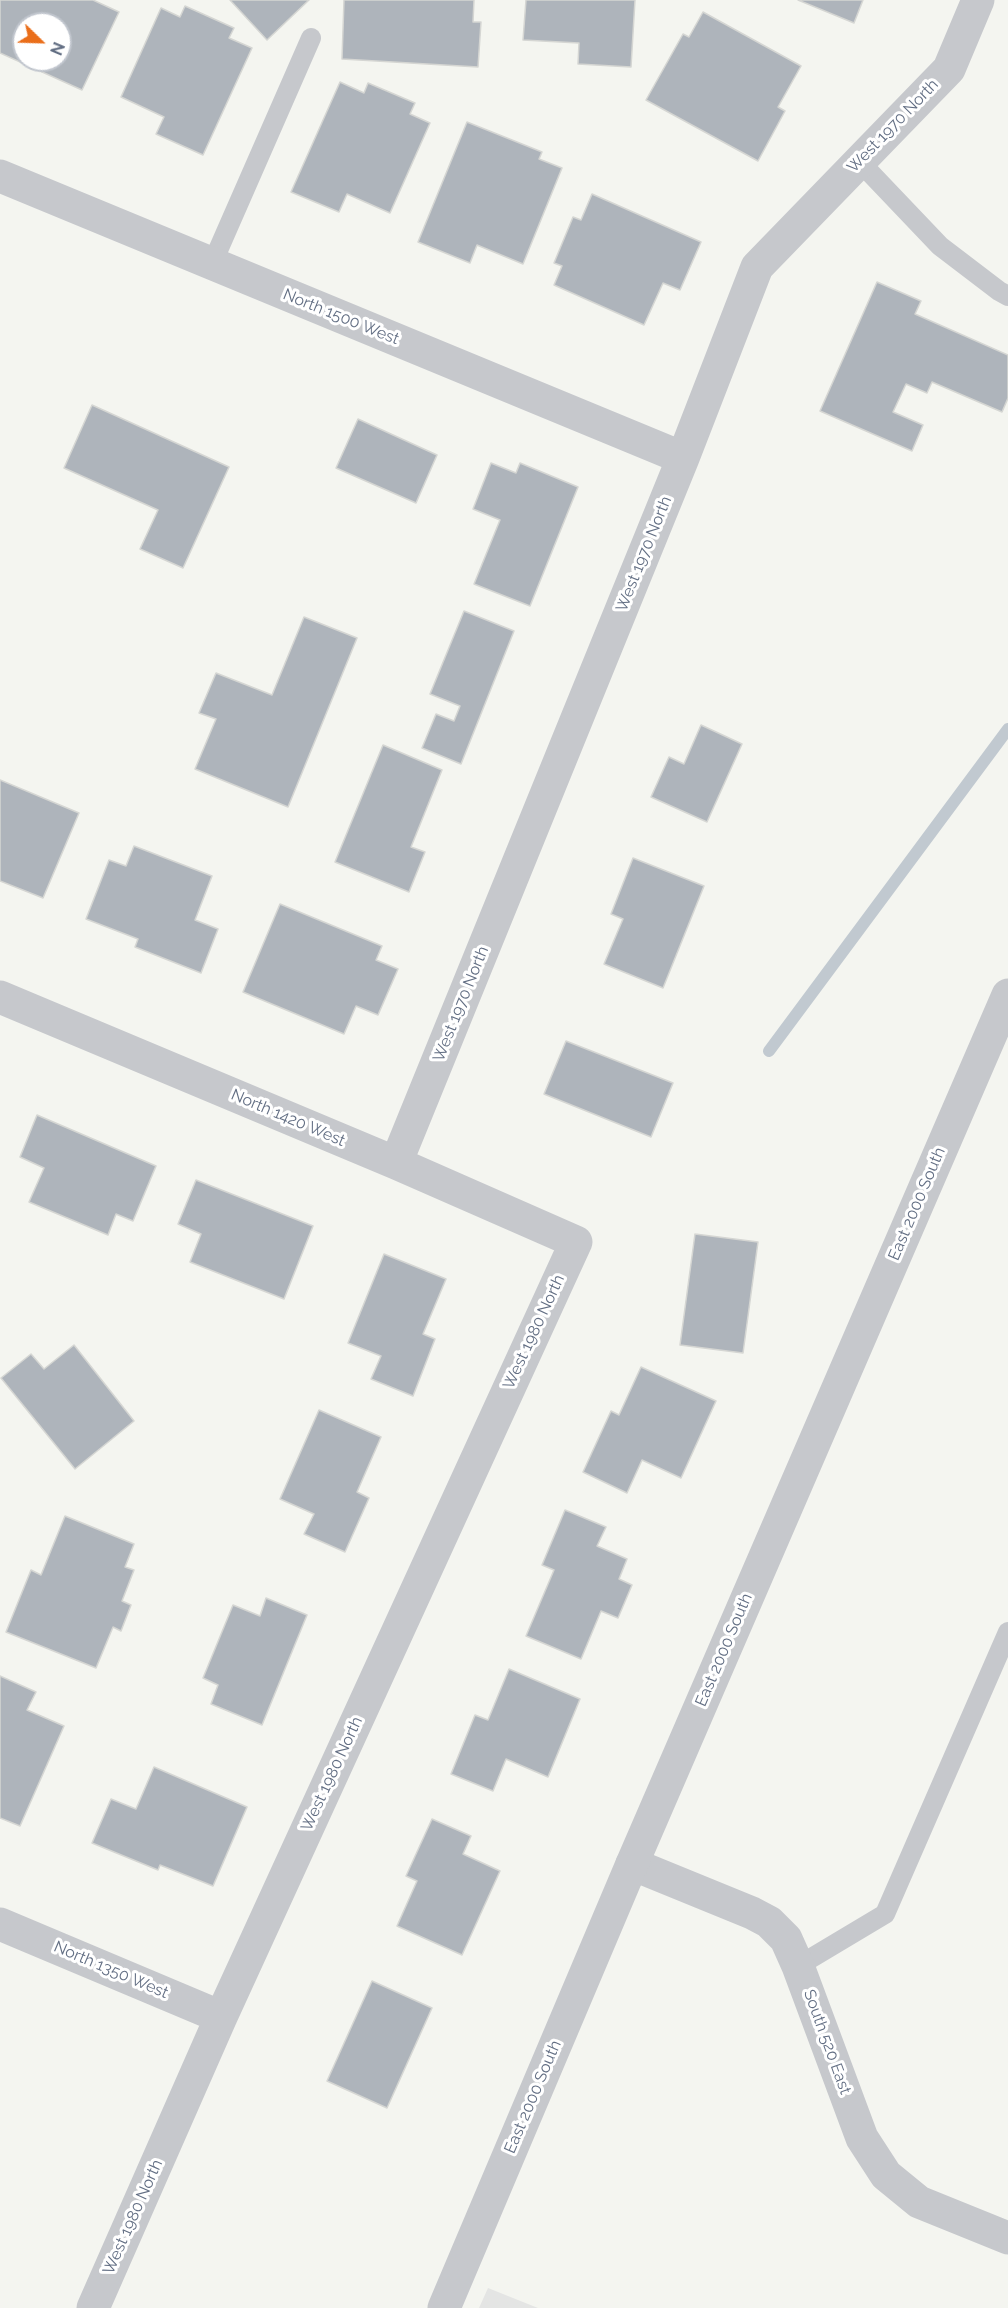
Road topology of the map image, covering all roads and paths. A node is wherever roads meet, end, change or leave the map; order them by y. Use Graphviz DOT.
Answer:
graph roads {
  1 [pos="978,0"];
  2 [pos="312,38"];
  3 [pos="859,161"];
  4 [pos="0,176"];
  5 [pos="212,264"];
  6 [pos="1008,296"];
  7 [pos="683,458"];
  8 [pos="1008,995"];
  9 [pos="0,997"];
  10 [pos="396,1164"];
  11 [pos="576,1242"];
  12 [pos="1008,1632"];
  13 [pos="632,1864"];
  14 [pos="0,1924"];
  15 [pos="798,1965"];
  16 [pos="221,2017"];
  17 [pos="1008,2238"];
  18 [pos="93,2308"];
  19 [pos="444,2308"];
  1 -- 3 [label="street, West 1970 North"];
  2 -- 5 [label="lane"];
  3 -- 6 [label="lane"];
  3 -- 7 [label="street, West 1970 North"];
  4 -- 5 [label="street, North 1500 West"];
  5 -- 7 [label="street, North 1500 West"];
  7 -- 10 [label="street, West 1970 North"];
  8 -- 13 [label="street, East 2000 South"];
  9 -- 10 [label="street, North 1420 West"];
  10 -- 11 [label="street, North 1420 West"];
  11 -- 16 [label="street, West 1980 North"];
  12 -- 15 [label="lane"];
  13 -- 15 [label="street, South 520 East"];
  13 -- 19 [label="street, East 2000 South"];
  14 -- 16 [label="street, North 1350 West"];
  15 -- 17 [label="street, South 520 East"];
  16 -- 18 [label="street, West 1980 North"];
}
